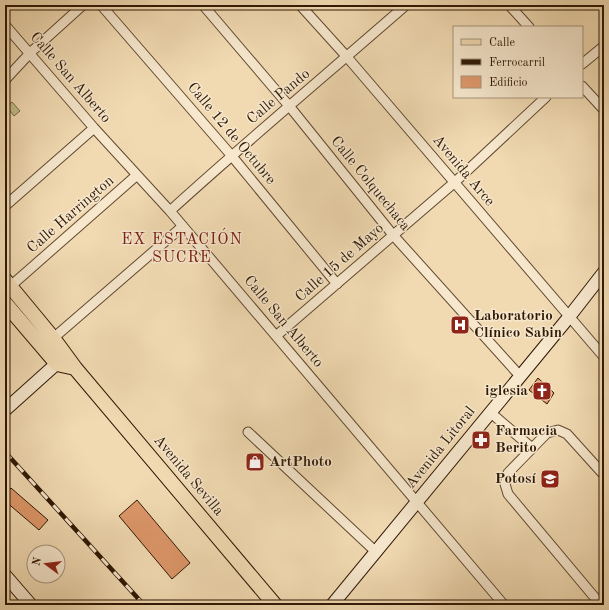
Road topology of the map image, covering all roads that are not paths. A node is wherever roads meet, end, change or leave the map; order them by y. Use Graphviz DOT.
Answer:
graph roads {
  1 [pos="83,5"];
  2 [pos="101,5"];
  3 [pos="203,5"];
  4 [pos="300,5"];
  5 [pos="406,5"];
  6 [pos="509,5"];
  7 [pos="5,25"];
  8 [pos="528,26"];
  9 [pos="604,46"];
  10 [pos="30,52"];
  11 [pos="347,57"];
  12 [pos="583,63"];
  13 [pos="5,80"];
  14 [pos="583,87"];
  15 [pos="545,98"];
  16 [pos="290,107"];
  17 [pos="604,110"];
  18 [pos="94,128"];
  19 [pos="231,155"];
  20 [pos="137,175"];
  21 [pos="454,182"];
  22 [pos="5,206"];
  23 [pos="170,211"];
  24 [pos="183,226"];
  25 [pos="393,235"];
  26 [pos="604,272"];
  27 [pos="337,284"];
  28 [pos="7,286"];
  29 [pos="5,303"];
  30 [pos="569,317"];
  31 [pos="276,336"];
  32 [pos="48,342"];
  33 [pos="604,357"];
  34 [pos="62,359"];
  35 [pos="520,376"];
  36 [pos="5,410"];
  37 [pos="491,412"];
  38 [pos="248,432"];
  39 [pos="532,448"];
  40 [pos="604,475"];
  41 [pos="417,502"];
  42 [pos="376,552"];
  43 [pos="5,575"];
  44 [pos="31,605"];
  45 [pos="275,605"];
  46 [pos="332,605"];
  47 [pos="504,605"];
  48 [pos="603,605"];
  1 -- 10 [label="street"];
  2 -- 19 [label="street, Calle 12 de Octubre"];
  3 -- 16 [label="street, Calle Colquechaca"];
  4 -- 11 [label="street, Avenida Arce"];
  5 -- 11 [label="street, Calle Pando"];
  6 -- 8 [label="street"];
  7 -- 10 [label="street, Calle San Alberto"];
  9 -- 12 [label="street"];
  10 -- 13 [label="street"];
  10 -- 18 [label="street, Calle San Alberto"];
  11 -- 16 [label="street, Calle Pando"];
  11 -- 21 [label="street, Avenida Arce"];
  14 -- 17 [label="street"];
  15 -- 21 [label="street, Calle 15 de Mayo"];
  16 -- 19 [label="street, Calle Pando"];
  16 -- 25 [label="street, Calle Colquechaca"];
  18 -- 20 [label="street, Calle San Alberto"];
  18 -- 22 [label="street"];
  19 -- 23 [label="street, Calle Pando"];
  19 -- 27 [label="street, Calle 12 de Octubre"];
  20 -- 23 [label="street, Calle San Alberto"];
  20 -- 28 [label="street, Calle Harrington"];
  21 -- 25 [label="street, Calle 15 de Mayo"];
  21 -- 30 [label="street, Avenida Arce"];
  23 -- 24 [label="street, Calle San Alberto"];
  24 -- 31 [label="street, Calle San Alberto"];
  24 -- 32 [label="street"];
  25 -- 27 [label="street, Calle 15 de Mayo"];
  25 -- 35 [label="street, Calle Colquechaca"];
  26 -- 30 [label="main road, Avenida Litoral"];
  27 -- 31 [label="street, Calle 15 de Mayo"];
  28 -- 32 [label="main road, Avenida Sevilla"];
  29 -- 32 [label="main road, Avenida Sevilla"];
  30 -- 33 [label="street, Avenida Arce"];
  30 -- 35 [label="main road, Avenida Litoral"];
  31 -- 41 [label="street, Calle San Alberto"];
  32 -- 34 [label="main road, Avenida Sevilla"];
  34 -- 36 [label="main road"];
  34 -- 45 [label="main road, Avenida Sevilla"];
  35 -- 37 [label="main road, Avenida Litoral"];
  37 -- 39 [label="street"];
  37 -- 41 [label="main road, Avenida Litoral"];
  38 -- 42 [label="street"];
  39 -- 40 [label="street"];
  39 -- 48 [label="street"];
  41 -- 42 [label="main road, Avenida Litoral"];
  41 -- 47 [label="street, Calle San Alberto"];
  42 -- 46 [label="main road, Avenida Litoral"];
  43 -- 44 [label="main road"];
}
